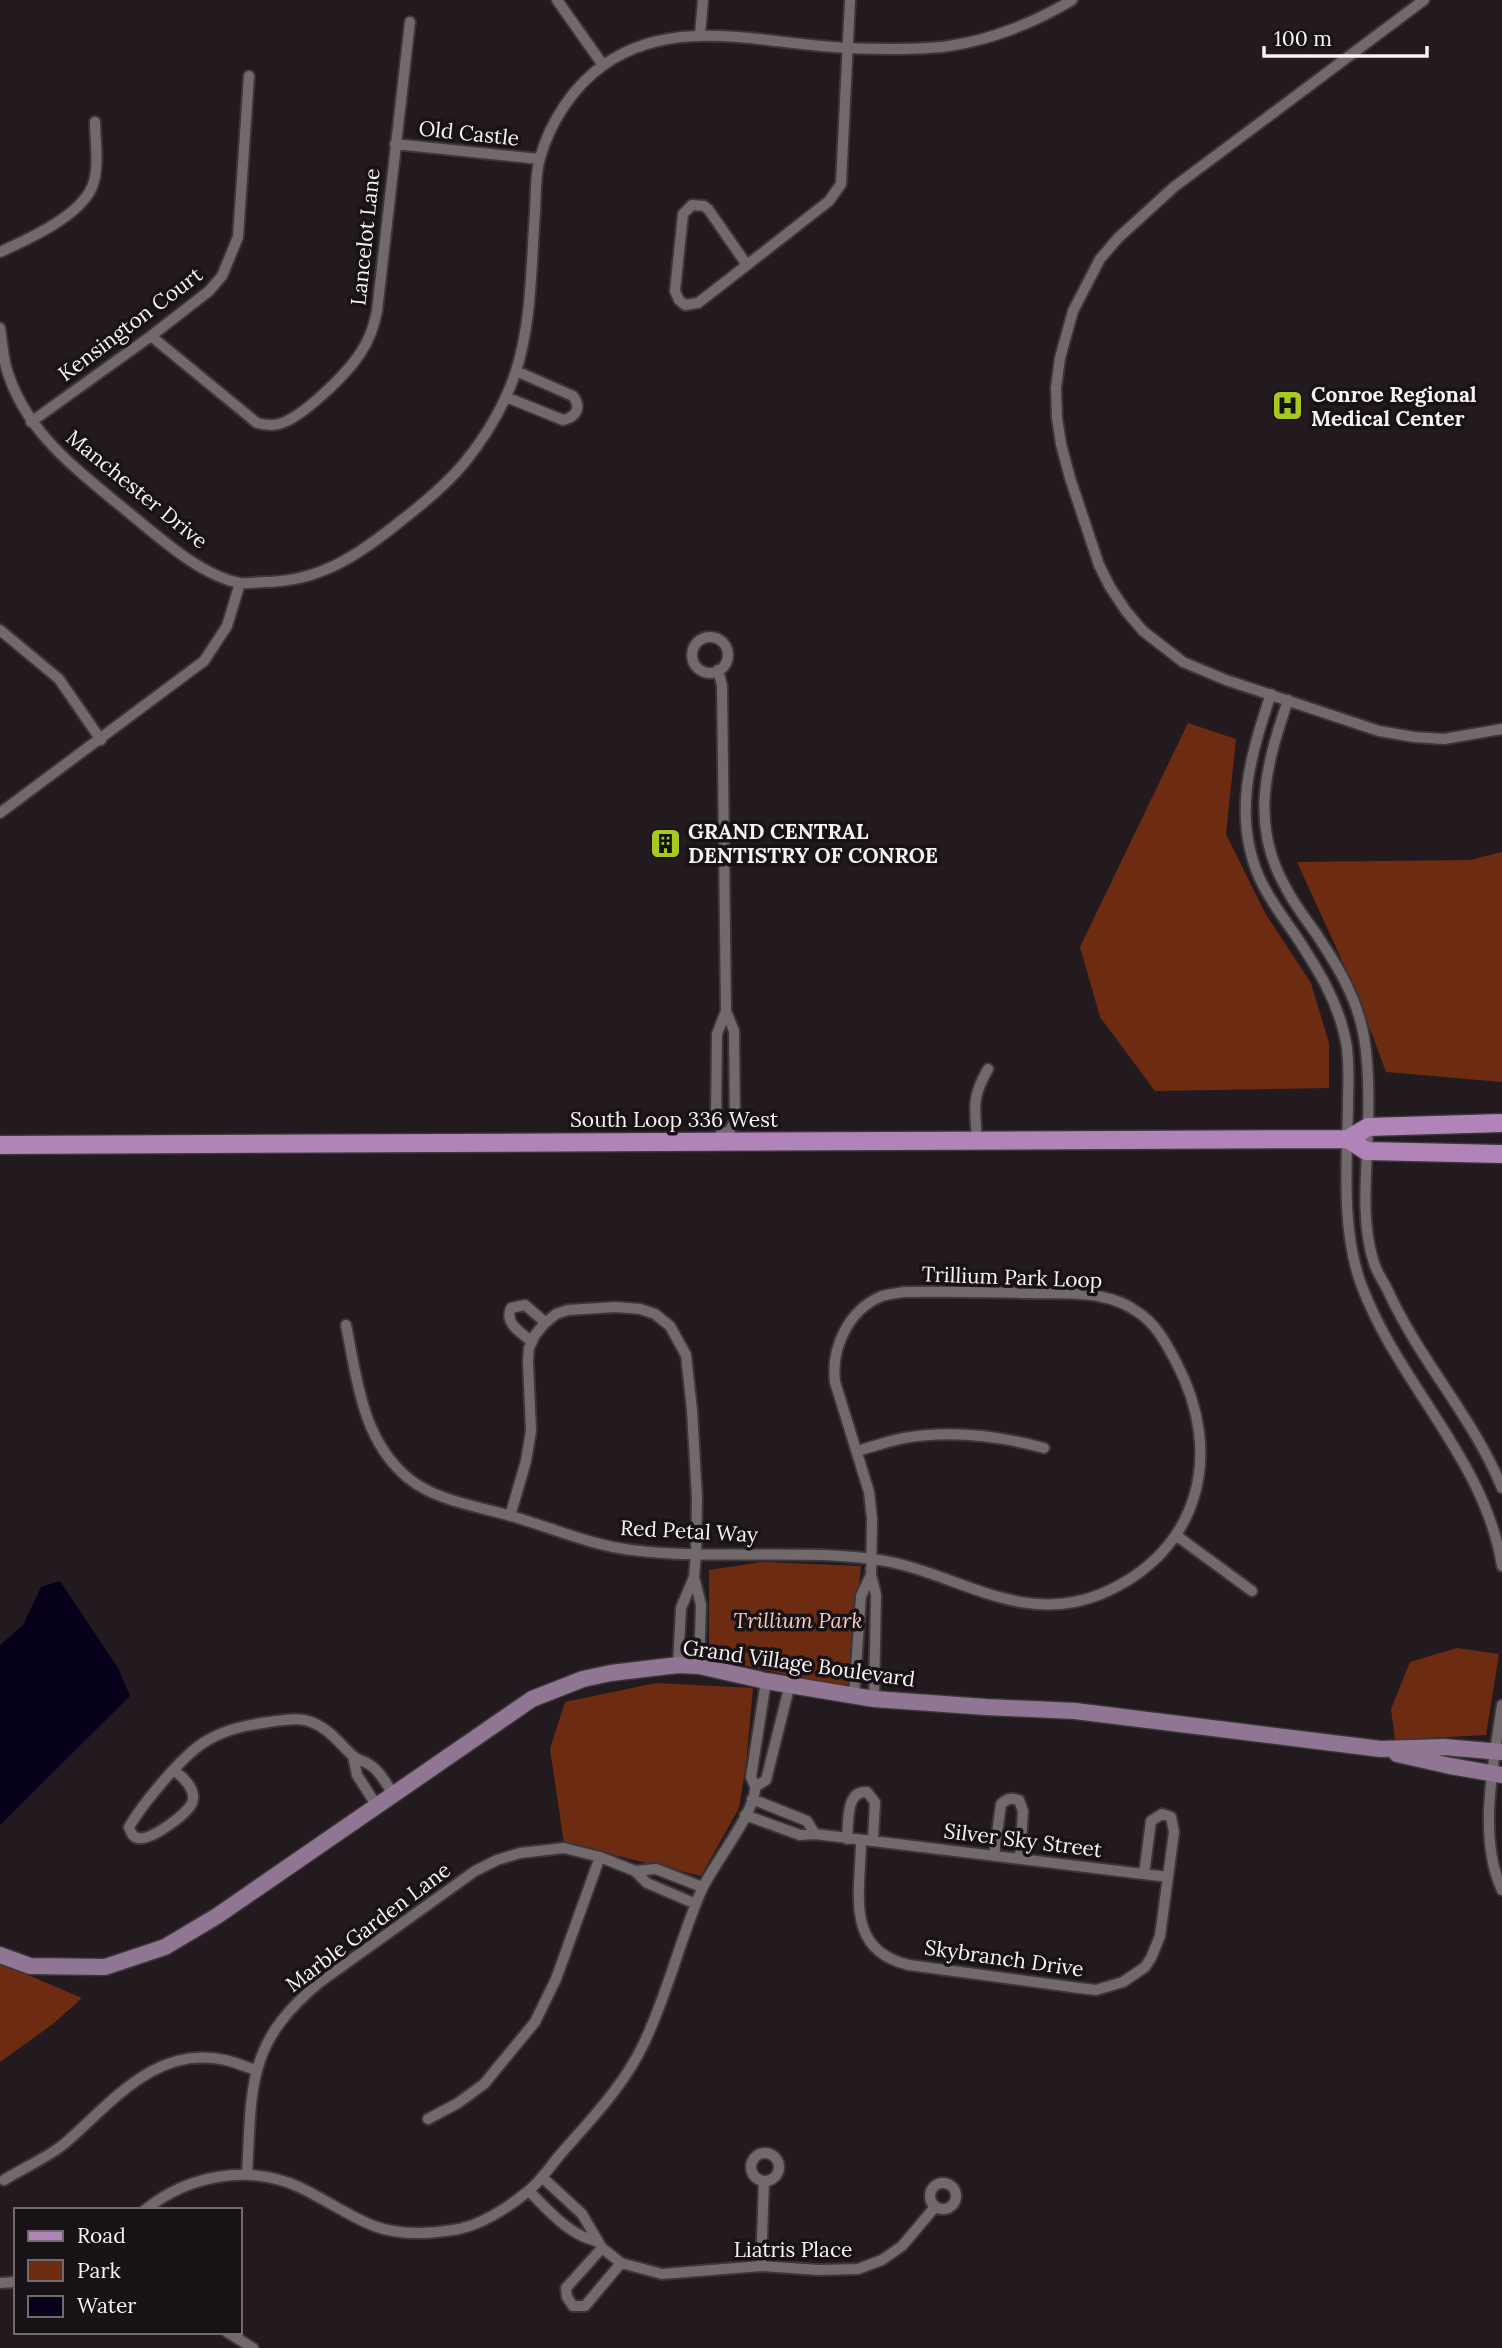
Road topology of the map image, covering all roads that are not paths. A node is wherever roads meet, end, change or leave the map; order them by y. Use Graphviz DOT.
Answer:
graph roads {
  1 [pos="557,0"];
  2 [pos="703,0"];
  3 [pos="850,0"];
  4 [pos="1072,0"];
  5 [pos="1424,0"];
  6 [pos="410,22"];
  7 [pos="701,34"];
  8 [pos="848,48"];
  9 [pos="603,65"];
  10 [pos="249,76"];
  11 [pos="95,122"];
  12 [pos="394,144"];
  13 [pos="539,159"];
  14 [pos="0,252"];
  15 [pos="747,265"];
  16 [pos="0,328"];
  17 [pos="151,336"];
  18 [pos="516,371"];
  19 [pos="506,397"];
  20 [pos="31,422"];
  21 [pos="240,583"];
  22 [pos="0,631"];
  23 [pos="718,670"];
  24 [pos="1271,694"];
  25 [pos="1288,700"];
  26 [pos="1502,729"];
  27 [pos="101,740"];
  28 [pos="0,813"];
  29 [pos="1341,971"];
  30 [pos="1324,980"];
  31 [pos="726,1011"];
  32 [pos="988,1069"];
  33 [pos="1502,1123"];
  34 [pos="1368,1127"];
  35 [pos="1348,1139"];
  36 [pos="977,1140"];
  37 [pos="725,1141"];
  38 [pos="0,1145"];
  39 [pos="1366,1151"];
  40 [pos="1502,1154"];
  41 [pos="545,1322"];
  42 [pos="346,1325"];
  43 [pos="532,1342"];
  44 [pos="1044,1448"];
  45 [pos="857,1451"];
  46 [pos="1502,1488"];
  47 [pos="510,1516"];
  48 [pos="1177,1536"];
  49 [pos="695,1555"];
  50 [pos="870,1559"];
  51 [pos="1502,1566"];
  52 [pos="871,1575"];
  53 [pos="694,1577"];
  54 [pos="1252,1591"];
  55 [pos="678,1665"];
  56 [pos="699,1666"];
  57 [pos="766,1681"];
  58 [pos="790,1684"];
  59 [pos="854,1696"];
  60 [pos="874,1699"];
  61 [pos="1502,1705"];
  62 [pos="1381,1749"];
  63 [pos="1499,1752"];
  64 [pos="353,1756"];
  65 [pos="175,1771"];
  66 [pos="1497,1775"];
  67 [pos="754,1793"];
  68 [pos="394,1794"];
  69 [pos="377,1806"];
  70 [pos="745,1815"];
  71 [pos="815,1834"];
  72 [pos="847,1839"];
  73 [pos="861,1840"];
  74 [pos="873,1841"];
  75 [pos="994,1856"];
  76 [pos="600,1857"];
  77 [pos="1020,1859"];
  78 [pos="635,1871"];
  79 [pos="1144,1874"];
  80 [pos="1168,1877"];
  81 [pos="702,1887"];
  82 [pos="1502,1890"];
  83 [pos="696,1903"];
  84 [pos="0,1955"];
  85 [pos="256,2070"];
  86 [pos="428,2119"];
  87 [pos="247,2174"];
  88 [pos="542,2177"];
  89 [pos="4,2180"];
  90 [pos="764,2181"];
  91 [pos="529,2191"];
  92 [pos="935,2207"];
  93 [pos="148,2208"];
  94 [pos="599,2245"];
  95 [pos="621,2263"];
  96 [pos="761,2266"];
  97 [pos="230,2334"];
  98 [pos="253,2348"];
  1 -- 9 [label="street"];
  2 -- 7 [label="street"];
  3 -- 8 [label="street"];
  4 -- 8 [label="street"];
  5 -- 24 [label="street"];
  6 -- 12 [label="street, Lancelot Lane"];
  7 -- 8 [label="street"];
  7 -- 9 [label="street"];
  8 -- 15 [label="street"];
  9 -- 13 [label="street"];
  10 -- 17 [label="street, Kensington Court"];
  11 -- 14 [label="street"];
  12 -- 13 [label="street, Old Castle"];
  12 -- 17 [label="street, Lancelot Lane"];
  13 -- 18 [label="street"];
  15 -- 15 [label="street"];
  16 -- 20 [label="street, Manchester Drive"];
  17 -- 20 [label="street, Kensington Court"];
  18 -- 19 [label="street"];
  18 -- 19 [label="street"];
  19 -- 21 [label="street"];
  20 -- 21 [label="street, Manchester Drive"];
  21 -- 27 [label="street"];
  22 -- 27 [label="street"];
  23 -- 31 [label="street"];
  24 -- 25 [label="street"];
  24 -- 30 [label="street"];
  25 -- 26 [label="street"];
  25 -- 29 [label="street"];
  27 -- 28 [label="street"];
  29 -- 30 [label="street"];
  29 -- 34 [label="street"];
  30 -- 35 [label="street"];
  31 -- 37 [label="street"];
  31 -- 37 [label="street"];
  32 -- 36 [label="street"];
  33 -- 34 [label="main road"];
  34 -- 35 [label="main road"];
  34 -- 39 [label="street"];
  35 -- 36 [label="main road, South Loop 336 West"];
  35 -- 39 [label="main road"];
  35 -- 51 [label="street"];
  36 -- 37 [label="main road, South Loop 336 West"];
  37 -- 38 [label="main road, South Loop 336 West"];
  39 -- 40 [label="main road"];
  39 -- 46 [label="street"];
  41 -- 43 [label="street"];
  41 -- 43 [label="street"];
  41 -- 49 [label="street"];
  42 -- 47 [label="street, Red Petal Way"];
  43 -- 47 [label="street"];
  44 -- 45 [label="street"];
  45 -- 48 [label="street, Trillium Park Loop"];
  45 -- 50 [label="street, Trillium Park Loop"];
  47 -- 49 [label="street, Red Petal Way"];
  48 -- 50 [label="street, Trillium Park Loop"];
  48 -- 54 [label="street"];
  49 -- 50 [label="street, Red Petal Way"];
  49 -- 53 [label="street"];
  50 -- 52 [label="street, Trillium Park Loop"];
  52 -- 59 [label="street, Trillium Park Loop"];
  52 -- 60 [label="street, Trillium Park Loop"];
  53 -- 55 [label="street"];
  53 -- 56 [label="street"];
  55 -- 56 [label="street, Grand Village Boulevard"];
  55 -- 68 [label="street, Grand Village Boulevard"];
  56 -- 57 [label="street, Grand Village Boulevard"];
  57 -- 58 [label="street, Grand Village Boulevard"];
  57 -- 67 [label="street"];
  58 -- 59 [label="street, Grand Village Boulevard"];
  58 -- 67 [label="street"];
  59 -- 60 [label="street, Grand Village Boulevard"];
  60 -- 62 [label="street, Grand Village Boulevard"];
  61 -- 63 [label="street"];
  62 -- 63 [label="street, Grand Village Boulevard"];
  62 -- 66 [label="street, Grand Village Boulevard"];
  63 -- 66 [label="street"];
  64 -- 65 [label="street"];
  64 -- 68 [label="street"];
  64 -- 69 [label="street"];
  65 -- 65 [label="street"];
  66 -- 82 [label="street"];
  67 -- 70 [label="street"];
  67 -- 71 [label="street, Silver Sky Street"];
  68 -- 69 [label="street, Grand Village Boulevard"];
  69 -- 84 [label="street, Grand Village Boulevard"];
  70 -- 71 [label="street, Silver Sky Street"];
  70 -- 81 [label="street"];
  71 -- 72 [label="street, Silver Sky Street"];
  72 -- 73 [label="street, Silver Sky Street"];
  72 -- 74 [label="street"];
  73 -- 74 [label="street, Silver Sky Street"];
  73 -- 80 [label="street, Skybranch Drive"];
  74 -- 75 [label="street, Silver Sky Street"];
  75 -- 77 [label="street, Silver Sky Street"];
  75 -- 77 [label="street"];
  76 -- 78 [label="street, Marble Garden Lane"];
  76 -- 85 [label="street, Marble Garden Lane"];
  76 -- 86 [label="street"];
  77 -- 79 [label="street, Silver Sky Street"];
  78 -- 81 [label="street, Marble Garden Lane"];
  78 -- 83 [label="street, Marble Garden Lane"];
  79 -- 80 [label="street, Silver Sky Street"];
  79 -- 80 [label="street, Skybranch Drive"];
  81 -- 83 [label="street"];
  83 -- 88 [label="street"];
  85 -- 87 [label="street, Marble Garden Lane"];
  85 -- 89 [label="street"];
  87 -- 91 [label="street"];
  87 -- 93 [label="street"];
  88 -- 91 [label="street"];
  88 -- 94 [label="street, Liatris Place"];
  90 -- 96 [label="street"];
  91 -- 94 [label="street, Liatris Place"];
  92 -- 96 [label="street, Liatris Place"];
  94 -- 95 [label="street, Liatris Place"];
  94 -- 95 [label="street"];
  95 -- 96 [label="street, Liatris Place"];
  97 -- 98 [label="street"];
}
